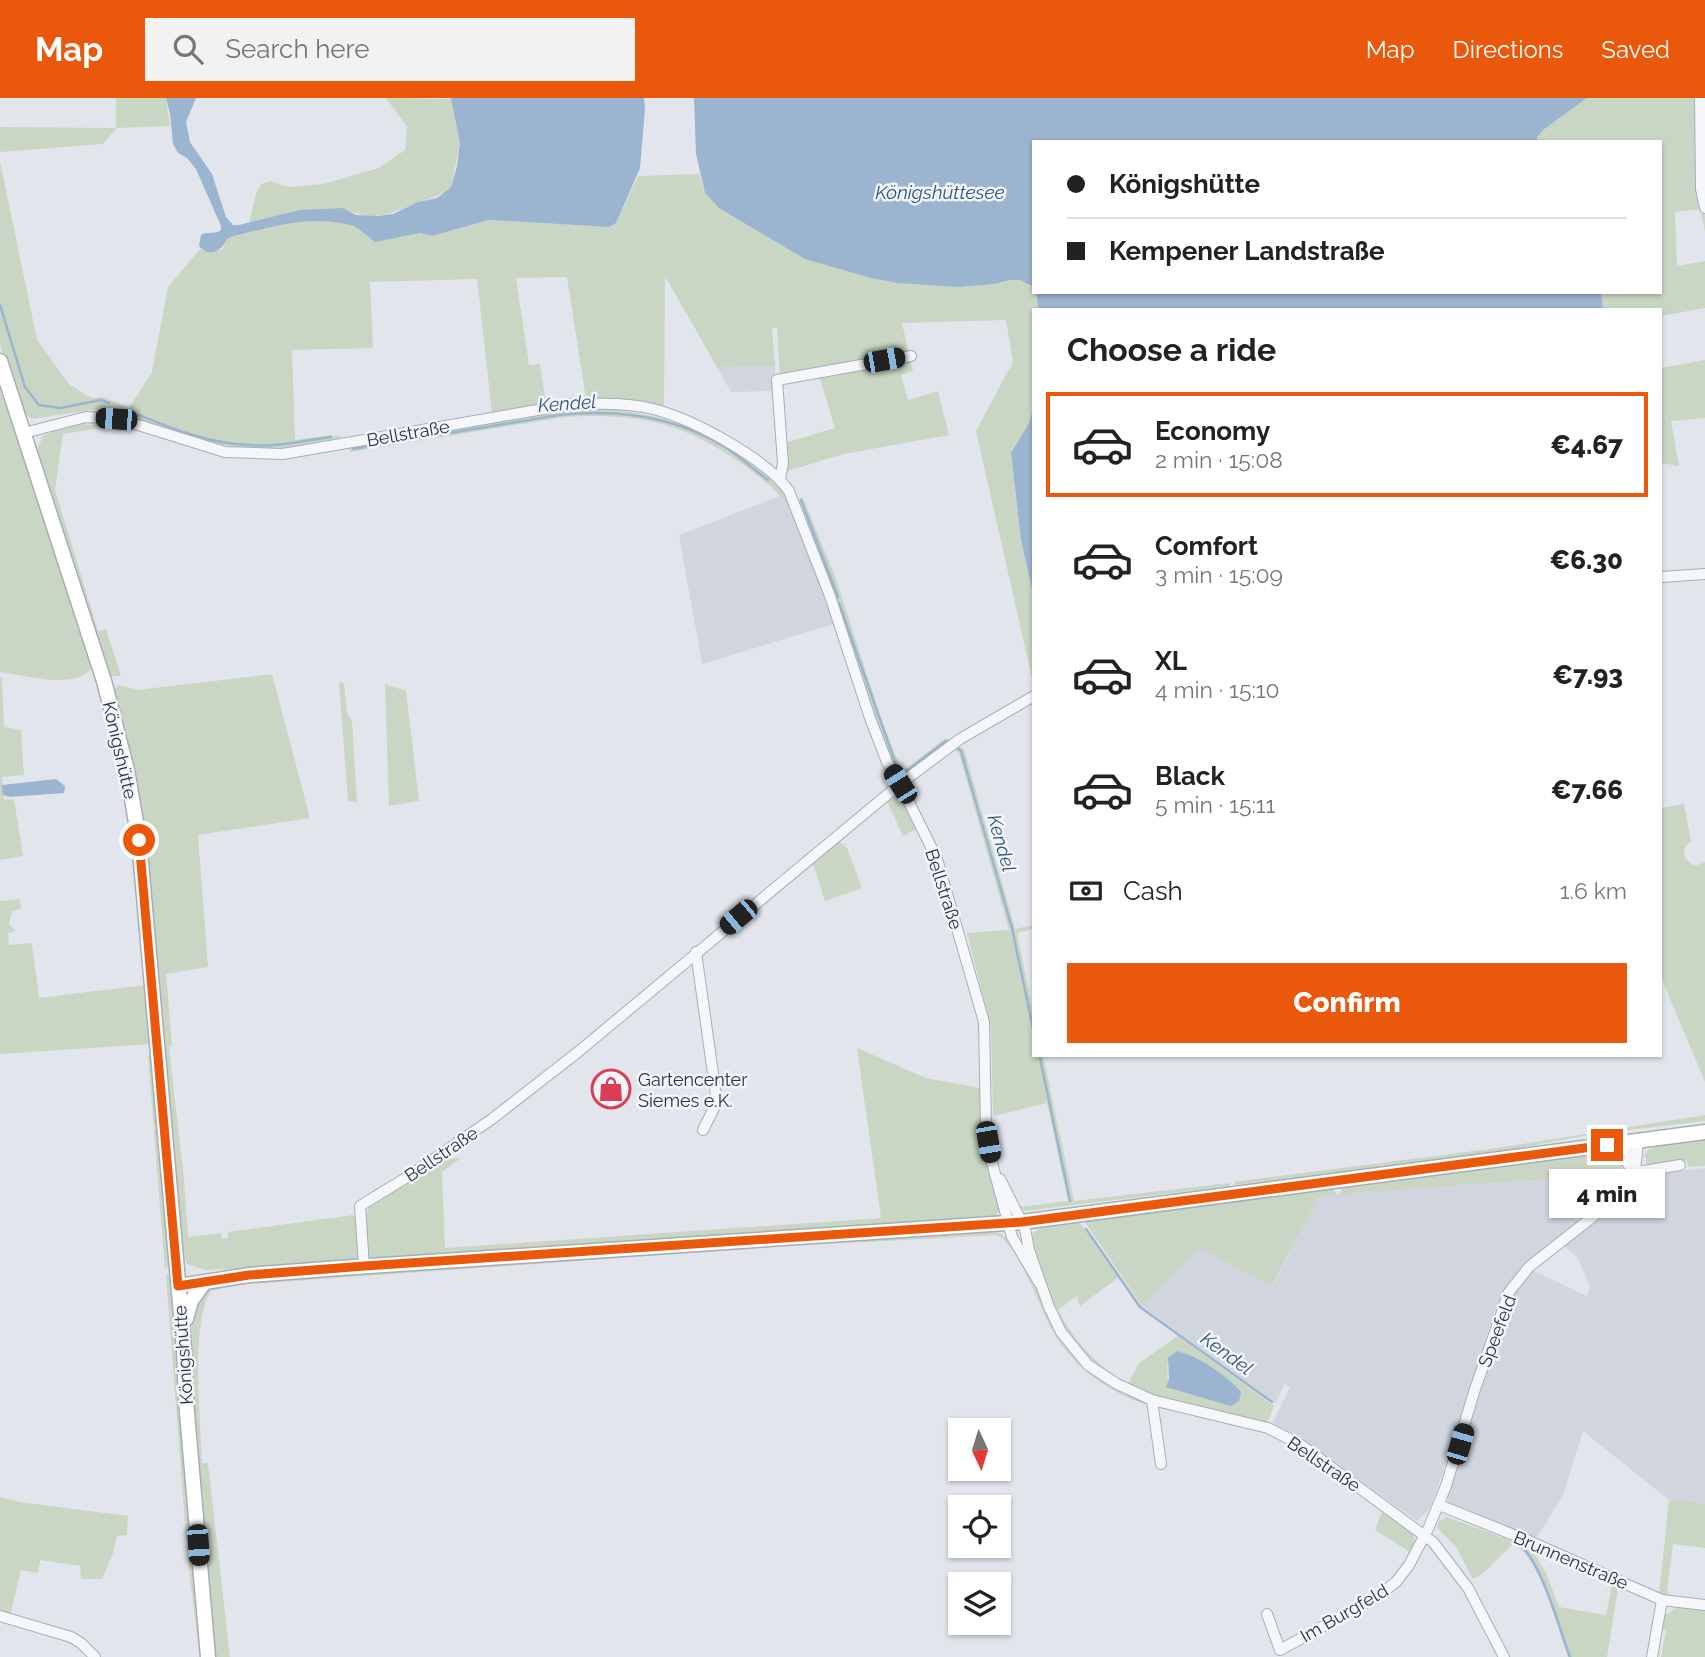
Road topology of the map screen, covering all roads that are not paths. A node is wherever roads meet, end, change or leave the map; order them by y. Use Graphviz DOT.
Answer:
graph roads {
  1 [pos="1700,98"];
  2 [pos="1705,208"];
  3 [pos="911,356"];
  4 [pos="0,361"];
  5 [pos="24,433"];
  6 [pos="780,478"];
  7 [pos="1705,574"];
  8 [pos="1662,577"];
  9 [pos="1032,697"];
  10 [pos="900,784"];
  11 [pos="696,952"];
  12 [pos="703,1130"];
  13 [pos="1705,1132"];
  14 [pos="1632,1141"];
  15 [pos="1680,1165"];
  16 [pos="1633,1170"];
  17 [pos="1015,1223"];
  18 [pos="365,1266"];
  19 [pos="249,1275"];
  20 [pos="178,1280"];
  21 [pos="204,1283"];
  22 [pos="184,1349"];
  23 [pos="1152,1400"];
  24 [pos="1161,1464"];
  25 [pos="1439,1506"];
  26 [pos="1425,1535"];
  27 [pos="1662,1600"];
  28 [pos="1705,1605"];
  29 [pos="1267,1614"];
  30 [pos="0,1616"];
  31 [pos="1282,1653"];
  32 [pos="95,1657"];
  33 [pos="208,1657"];
  34 [pos="1504,1657"];
  35 [pos="1652,1657"];
  1 -- 2 [label="street"];
  3 -- 6 [label="street, Bellstraße"];
  4 -- 5 [label="street, Königshütte"];
  5 -- 6 [label="street, Bellstraße"];
  5 -- 20 [label="street, Königshütte"];
  6 -- 10 [label="street, Bellstraße"];
  7 -- 8 [label="street"];
  9 -- 10 [label="street, Bellstraße"];
  10 -- 11 [label="street, Bellstraße"];
  10 -- 17 [label="street, Bellstraße"];
  11 -- 12 [label="street"];
  11 -- 18 [label="street, Bellstraße"];
  13 -- 14 [label="street"];
  14 -- 16 [label="street, Speefeld"];
  14 -- 17 [label="street"];
  15 -- 16 [label="street"];
  16 -- 25 [label="street, Speefeld"];
  17 -- 18 [label="street"];
  17 -- 23 [label="street, Bellstraße"];
  18 -- 19 [label="street"];
  19 -- 20 [label="street"];
  19 -- 21 [label="street"];
  20 -- 21 [label="street"];
  20 -- 22 [label="street, Königshütte"];
  21 -- 22 [label="street"];
  22 -- 33 [label="street, Königshütte"];
  23 -- 24 [label="street"];
  23 -- 26 [label="street, Bellstraße"];
  25 -- 26 [label="street, Speefeld"];
  25 -- 27 [label="street, Brunnenstraße"];
  26 -- 31 [label="street, Im Burgfeld"];
  26 -- 34 [label="street, Bellstraße"];
  27 -- 28 [label="street, Brunnenstraße"];
  27 -- 35 [label="street"];
  29 -- 31 [label="street, Im Burgfeld"];
  30 -- 32 [label="street"];
}
